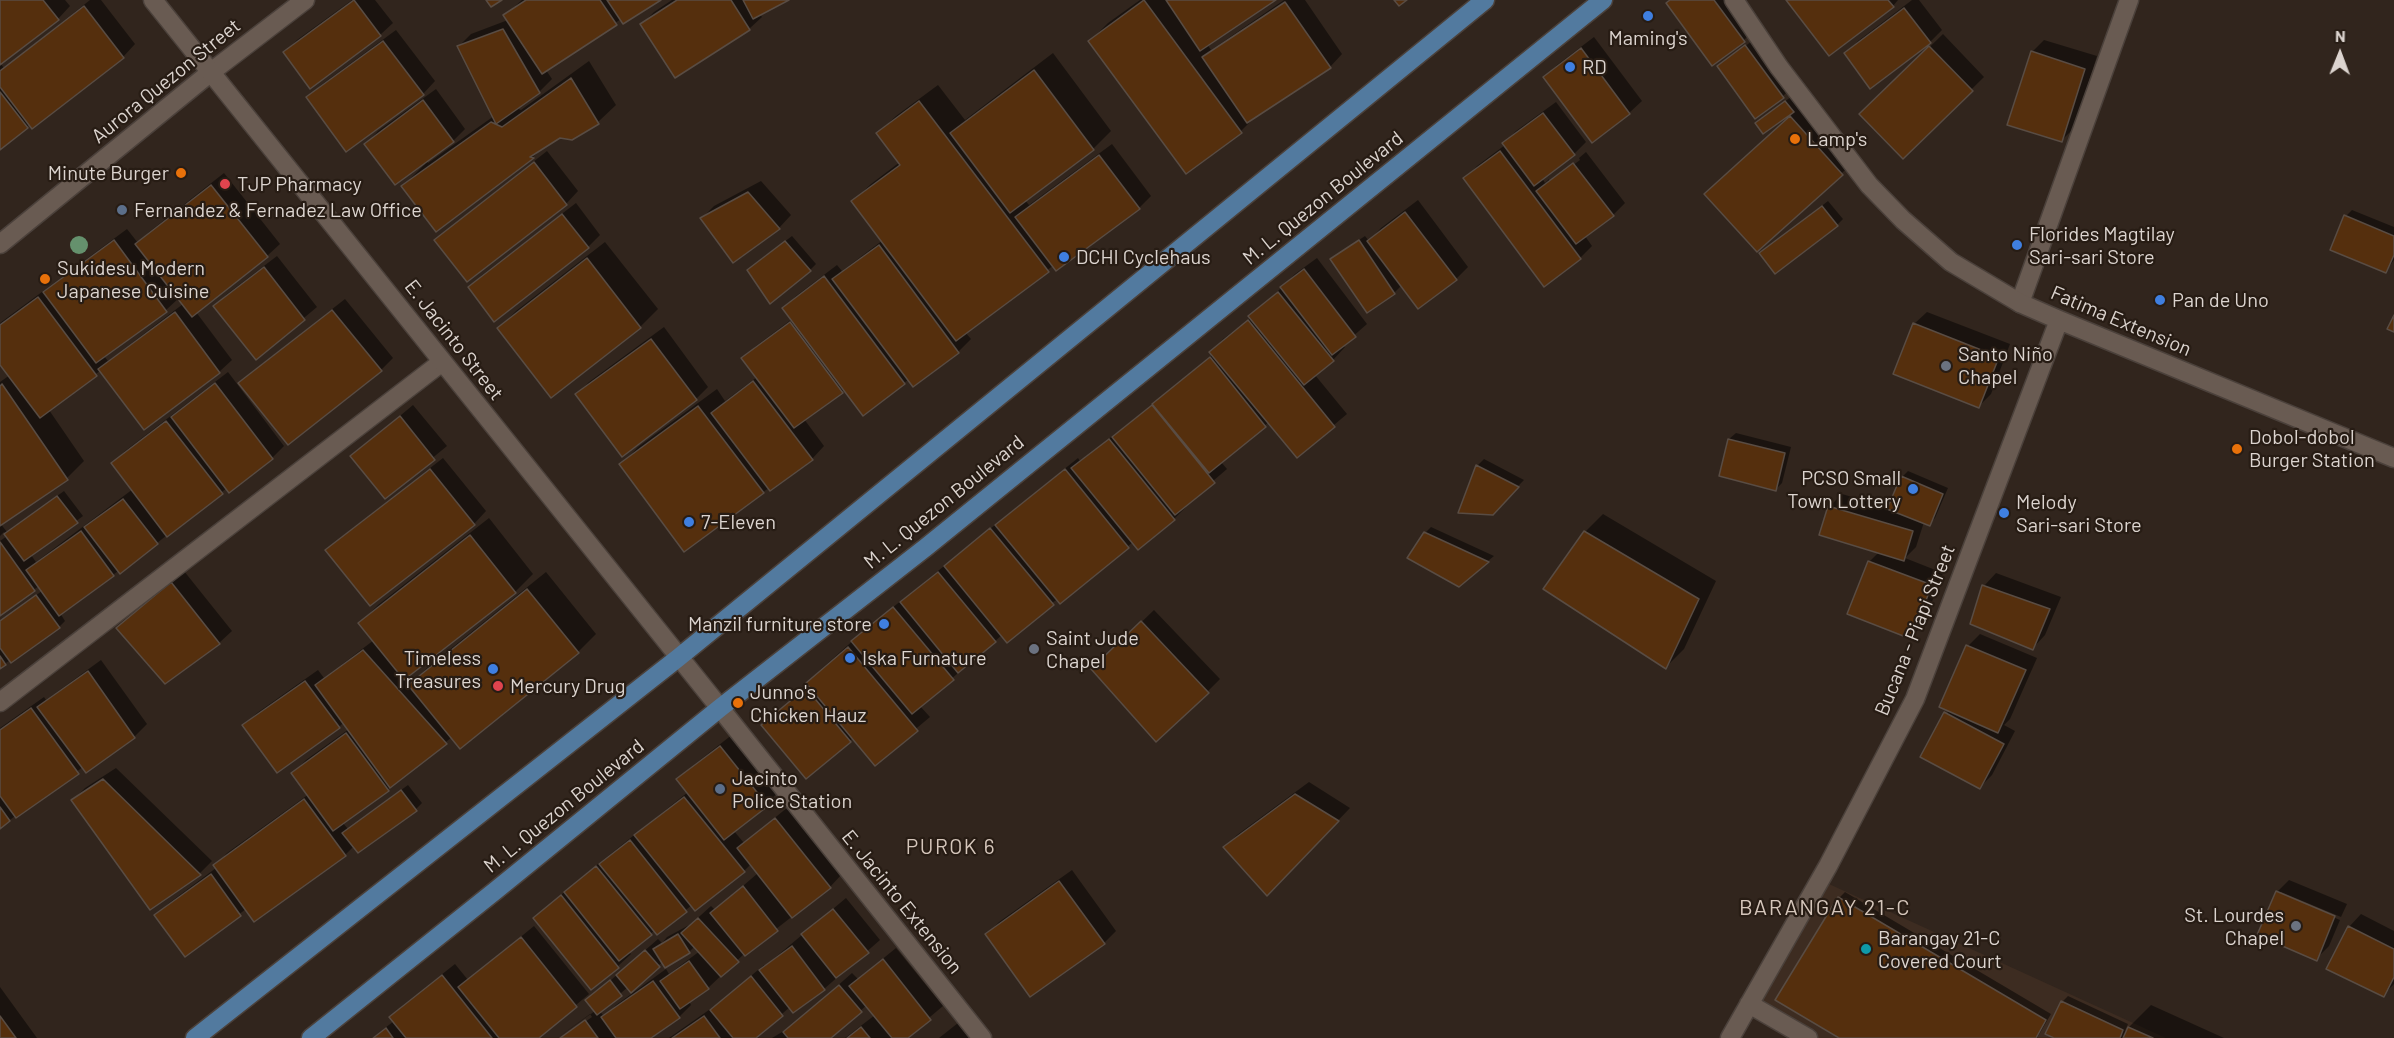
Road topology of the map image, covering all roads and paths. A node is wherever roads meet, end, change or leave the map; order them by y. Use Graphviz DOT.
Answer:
graph roads {
  1 [pos="153,0"];
  2 [pos="305,0"];
  3 [pos="1485,0"];
  4 [pos="1603,0"];
  5 [pos="1734,0"];
  6 [pos="2129,0"];
  7 [pos="211,72"];
  8 [pos="0,244"];
  9 [pos="2020,303"];
  10 [pos="2059,321"];
  11 [pos="442,362"];
  12 [pos="2394,458"];
  13 [pos="678,658"];
  14 [pos="0,702"];
  15 [pos="720,708"];
  16 [pos="1749,1004"];
  17 [pos="195,1038"];
  18 [pos="310,1038"];
  19 [pos="982,1038"];
  20 [pos="1730,1038"];
  21 [pos="1808,1038"];
  1 -- 7 [label="street, E. Jacinto Street"];
  2 -- 7 [label="street, Aurora Quezon Street"];
  3 -- 13 [label="main road"];
  4 -- 15 [label="main road, M. L. Quezon Boulevard"];
  5 -- 9 [label="street, Fatima Extension"];
  6 -- 9 [label="street"];
  7 -- 8 [label="street, Aurora Quezon Street"];
  7 -- 11 [label="street, E. Jacinto Street"];
  9 -- 10 [label="street, Fatima Extension"];
  10 -- 12 [label="street, Fatima Extension"];
  10 -- 16 [label="street, Bucana - Piapi Street"];
  11 -- 13 [label="street, E. Jacinto Street"];
  11 -- 14 [label="street"];
  13 -- 15 [label="street, E. Jacinto Street"];
  13 -- 17 [label="main road"];
  15 -- 18 [label="main road, M. L. Quezon Boulevard"];
  15 -- 19 [label="street, E. Jacinto Extension"];
  16 -- 20 [label="street, Bucana - Piapi Street"];
  16 -- 21 [label="street"];
}
